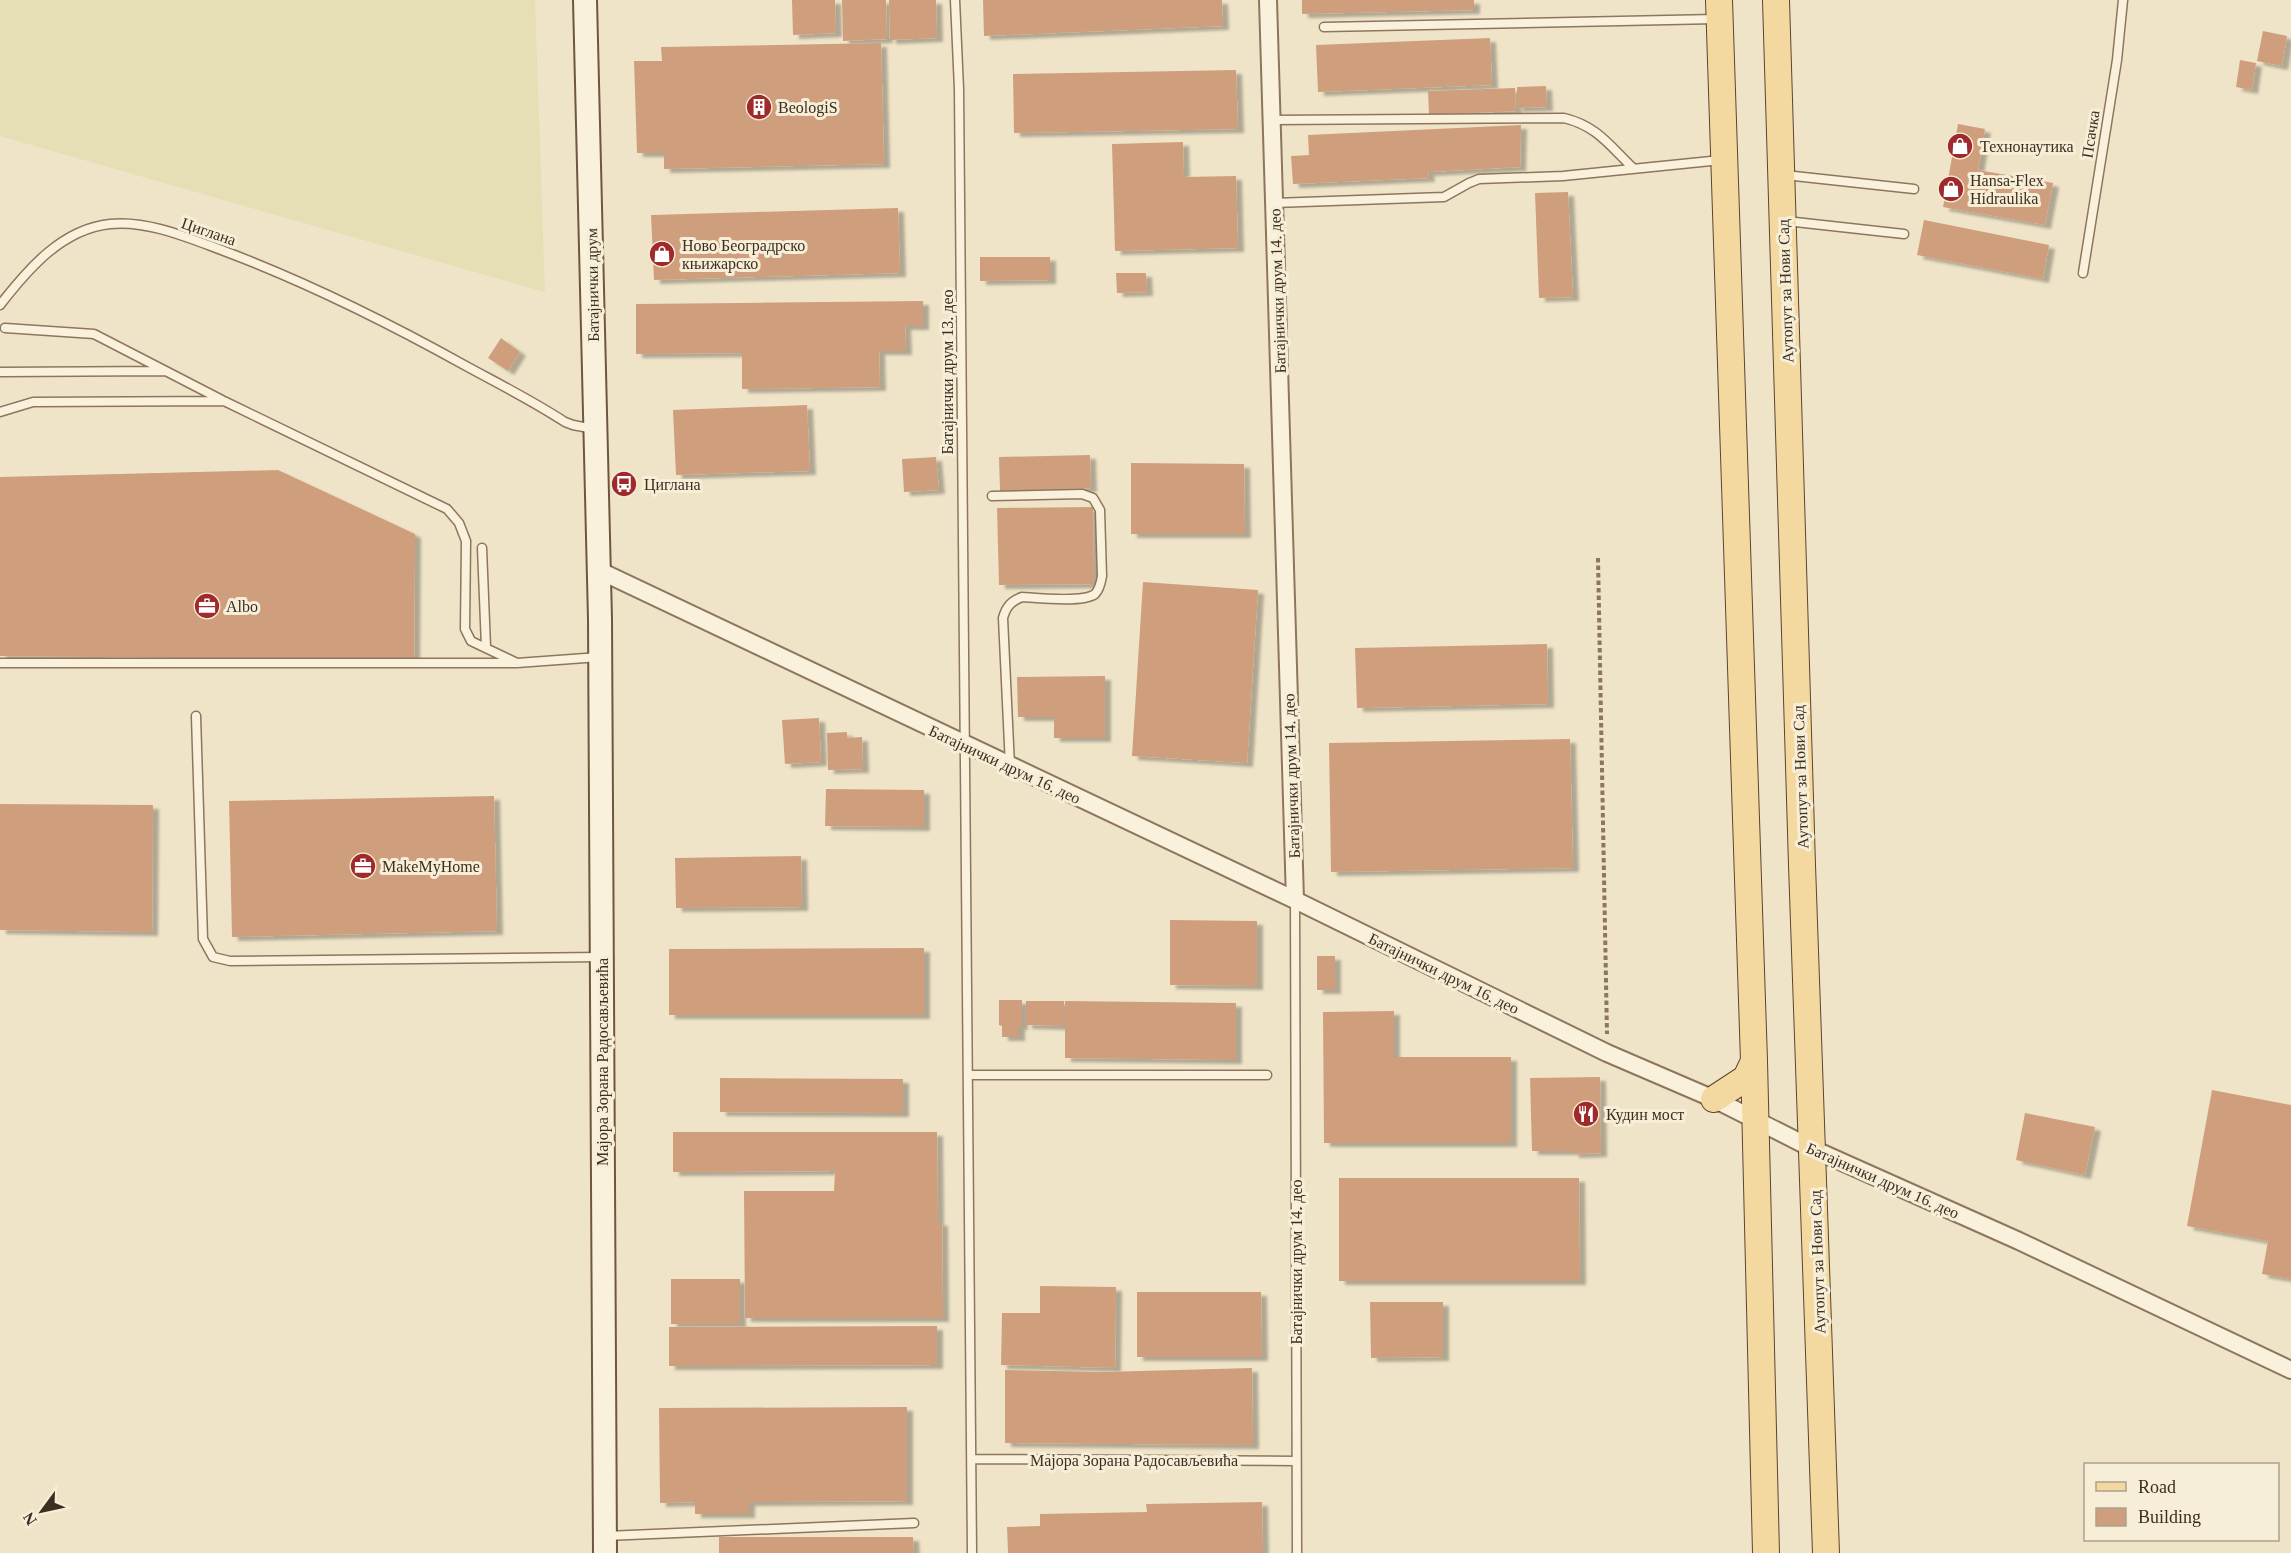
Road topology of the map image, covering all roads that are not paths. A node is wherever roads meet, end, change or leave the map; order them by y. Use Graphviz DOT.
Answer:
graph roads {
  1 [pos="585,0"];
  2 [pos="955,0"];
  3 [pos="1268,0"];
  4 [pos="1776,0"];
  5 [pos="2123,0"];
  6 [pos="1720,10"];
  7 [pos="1324,27"];
  8 [pos="1272,120"];
  9 [pos="1724,160"];
  10 [pos="1633,168"];
  11 [pos="1782,174"];
  12 [pos="1914,189"];
  13 [pos="1274,203"];
  14 [pos="1783,220"];
  15 [pos="1904,234"];
  16 [pos="2083,273"];
  17 [pos="0,305"];
  18 [pos="5,327"];
  19 [pos="168,371"];
  20 [pos="0,372"];
  21 [pos="224,401"];
  22 [pos="0,412"];
  23 [pos="594,429"];
  24 [pos="992,496"];
  25 [pos="482,548"];
  26 [pos="598,570"];
  27 [pos="486,647"];
  28 [pos="600,656"];
  29 [pos="0,663"];
  30 [pos="518,663"];
  31 [pos="196,716"];
  32 [pos="965,745"];
  33 [pos="1010,766"];
  34 [pos="1295,900"];
  35 [pos="602,957"];
  36 [pos="1754,1061"];
  37 [pos="969,1075"];
  38 [pos="1267,1075"];
  39 [pos="1714,1100"];
  40 [pos="1755,1119"];
  41 [pos="1813,1149"];
  42 [pos="2291,1371"];
  43 [pos="972,1459"];
  44 [pos="1296,1461"];
  45 [pos="914,1522"];
  46 [pos="604,1545"];
  47 [pos="972,1553"];
  48 [pos="1297,1553"];
  49 [pos="1766,1553"];
  50 [pos="1826,1553"];
  1 -- 23 [label="main road, Батајнички друм"];
  2 -- 32 [label="lane, Батајнички друм 13. део"];
  3 -- 8 [label="street, Батајнички друм 14. део"];
  4 -- 11 [label="main road, Аутопут за Нови Сад"];
  5 -- 16 [label="lane, Псачка"];
  6 -- 7 [label="lane"];
  6 -- 9 [label="main road"];
  8 -- 10 [label="lane"];
  8 -- 13 [label="street, Батајнички друм 14. део"];
  9 -- 10 [label="lane"];
  9 -- 36 [label="main road"];
  10 -- 13 [label="lane"];
  11 -- 12 [label="lane"];
  11 -- 14 [label="main road, Аутопут за Нови Сад"];
  13 -- 34 [label="street, Батајнички друм 14. део"];
  14 -- 15 [label="lane"];
  14 -- 41 [label="main road, Аутопут за Нови Сад"];
  17 -- 23 [label="lane, Циглана"];
  18 -- 19 [label="lane"];
  19 -- 20 [label="lane"];
  19 -- 21 [label="lane"];
  21 -- 22 [label="lane"];
  21 -- 27 [label="lane"];
  23 -- 26 [label="main road, Батајнички друм"];
  24 -- 33 [label="lane"];
  25 -- 27 [label="lane"];
  26 -- 28 [label="main road, Мајора Зорана Радосављевића"];
  26 -- 32 [label="street, Батајнички друм 16. део"];
  27 -- 30 [label="lane"];
  28 -- 30 [label="lane"];
  28 -- 35 [label="main road, Мајора Зорана Радосављевића"];
  29 -- 30 [label="lane"];
  31 -- 35 [label="lane"];
  32 -- 33 [label="street, Батајнички друм 16. део"];
  32 -- 37 [label="lane"];
  33 -- 34 [label="street, Батајнички друм 16. део"];
  34 -- 39 [label="street, Батајнички друм 16. део"];
  34 -- 44 [label="lane, Батајнички друм 14. део"];
  35 -- 46 [label="main road, Мајора Зорана Радосављевића"];
  36 -- 39 [label="main road"];
  36 -- 40 [label="main road"];
  37 -- 38 [label="lane"];
  37 -- 43 [label="lane"];
  39 -- 40 [label="street, Батајнички друм 16. део"];
  40 -- 41 [label="street, Батајнички друм 16. део"];
  40 -- 49 [label="main road"];
  41 -- 42 [label="street, Батајнички друм 16. део"];
  41 -- 50 [label="main road, Аутопут за Нови Сад"];
  43 -- 44 [label="lane, Мајора Зорана Радосављевића"];
  43 -- 47 [label="lane"];
  44 -- 48 [label="lane, Батајнички друм 14. део"];
  45 -- 46 [label="lane"];
}
